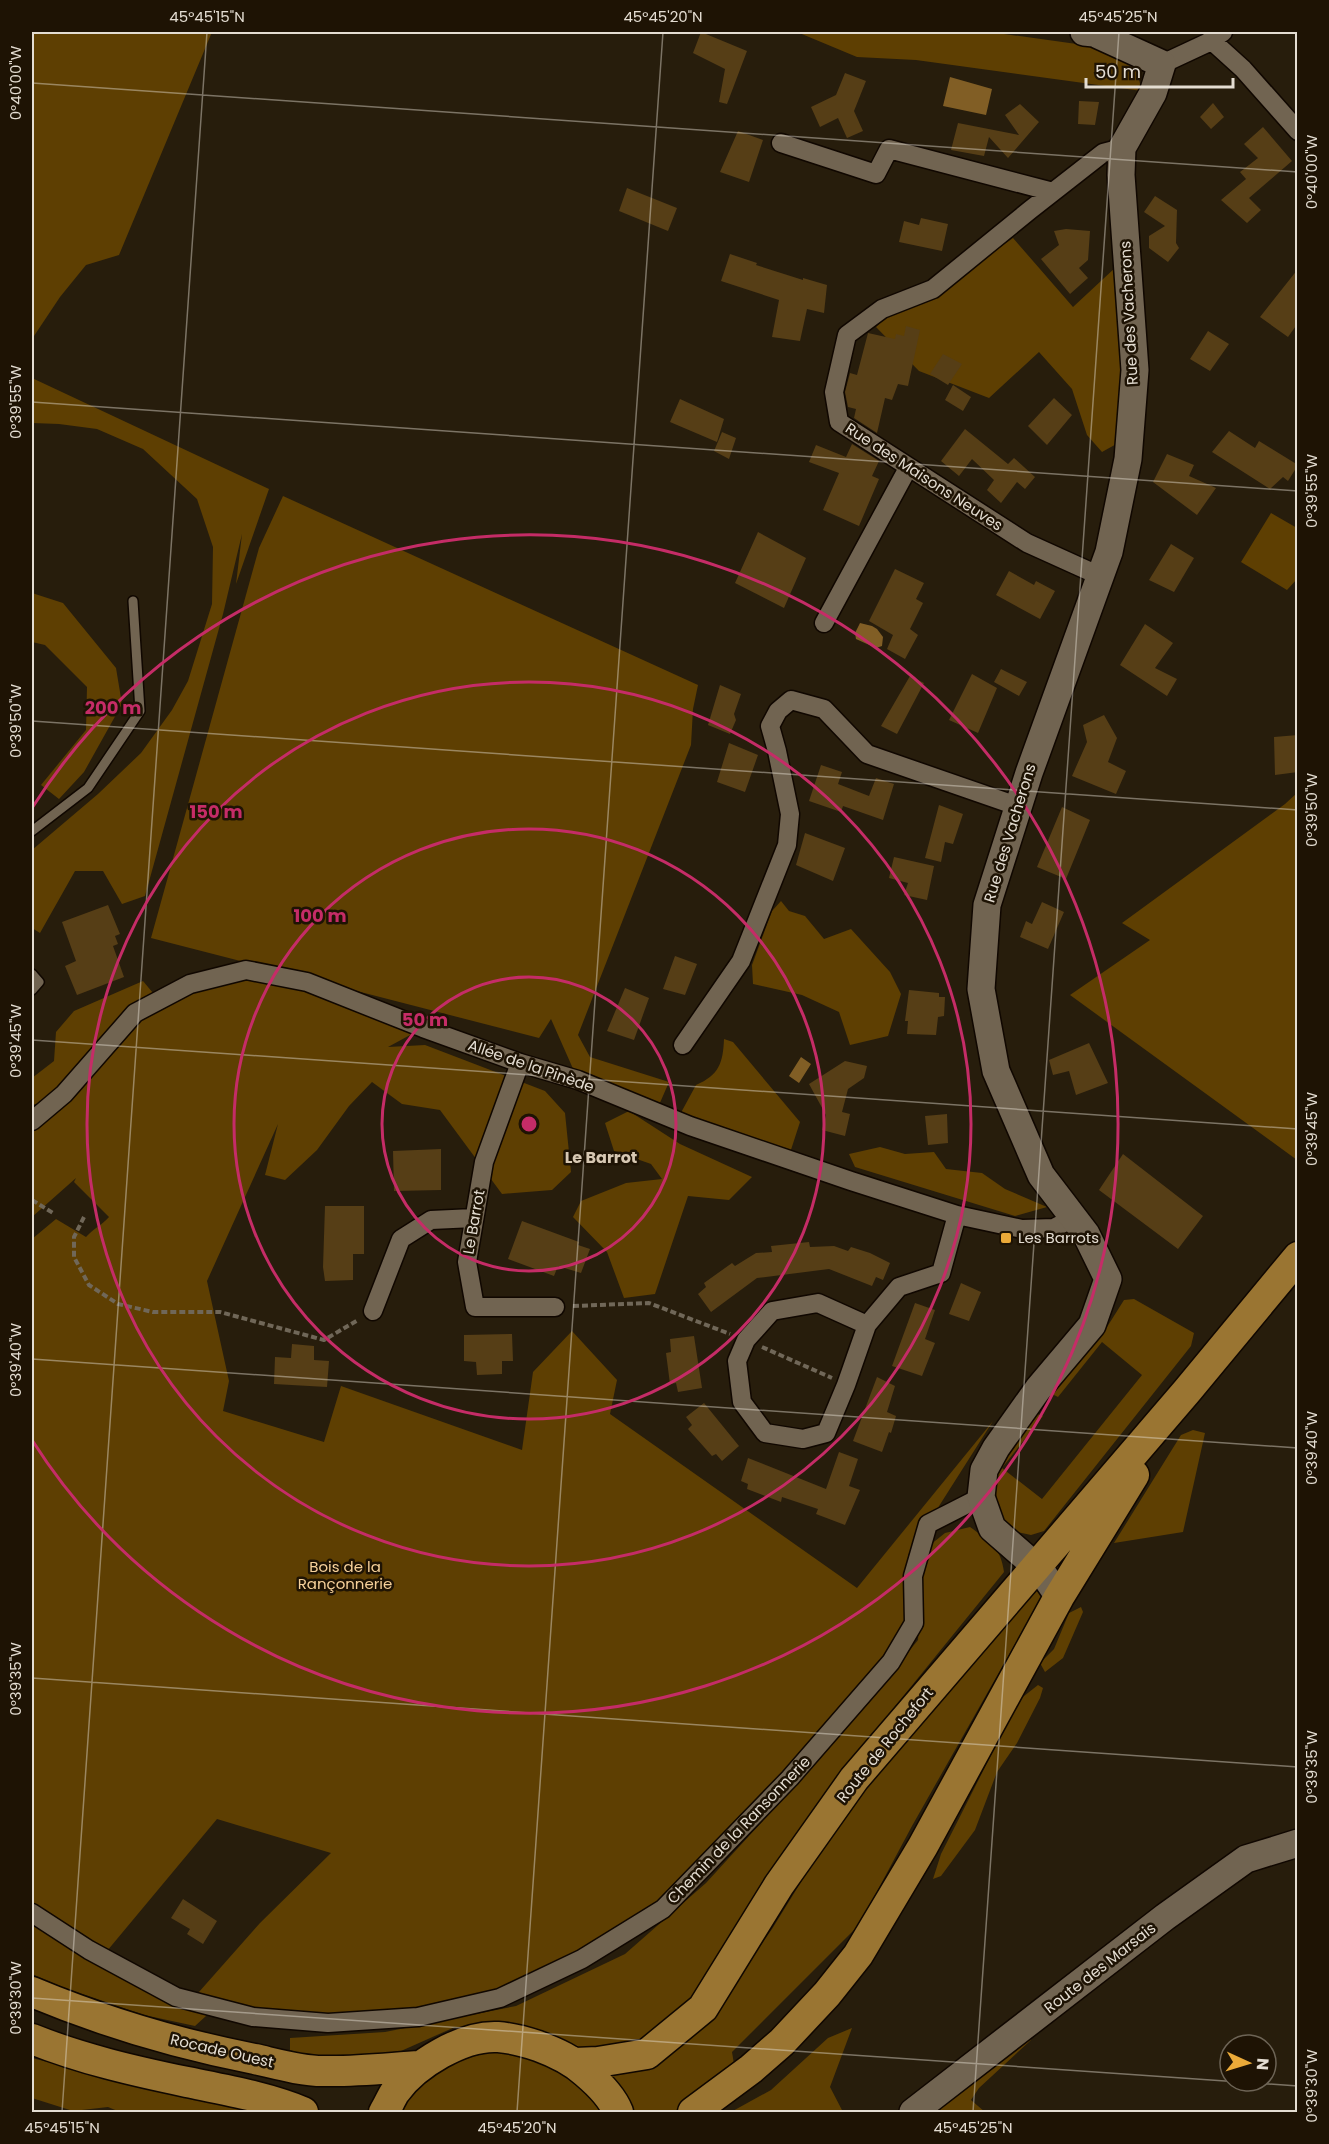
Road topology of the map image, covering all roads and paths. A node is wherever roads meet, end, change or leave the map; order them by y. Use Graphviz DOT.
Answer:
graph roads {
  1 [pos="1084,32"];
  2 [pos="1217,36"];
  3 [pos="1162,64"];
  4 [pos="1298,131"];
  5 [pos="781,143"];
  6 [pos="1122,148"];
  7 [pos="1053,192"];
  8 [pos="908,468"];
  9 [pos="1100,576"];
  10 [pos="133,601"];
  11 [pos="824,623"];
  12 [pos="1017,806"];
  13 [pos="32,831"];
  14 [pos="32,974"];
  15 [pos="32,990"];
  16 [pos="683,1045"];
  17 [pos="520,1063"];
  18 [pos="32,1121"];
  19 [pos="32,1200"];
  20 [pos="53,1213"];
  21 [pos="957,1215"];
  22 [pos="84,1217"];
  23 [pos="474,1218"];
  24 [pos="1073,1218"];
  25 [pos="1298,1257"];
  26 [pos="555,1307"];
  27 [pos="373,1311"];
  28 [pos="867,1325"];
  29 [pos="746,1340"];
  30 [pos="846,1384"];
  31 [pos="1187,1391"];
  32 [pos="981,1497"];
  33 [pos="1036,1566"];
  34 [pos="1059,1597"];
  35 [pos="1298,1843"];
  36 [pos="32,1913"];
  37 [pos="32,1992"];
  38 [pos="32,2039"];
  39 [pos="575,2063"];
  40 [pos="420,2066"];
  41 [pos="303,2112"];
  42 [pos="384,2112"];
  43 [pos="618,2112"];
  44 [pos="693,2112"];
  45 [pos="913,2112"];
  1 -- 3 [label="street"];
  2 -- 3 [label="street"];
  2 -- 4 [label="street"];
  3 -- 6 [label="street, Rue des Vacherons"];
  5 -- 7 [label="street"];
  6 -- 7 [label="street, Rue des Maisons Neuves"];
  6 -- 9 [label="street, Rue des Vacherons"];
  7 -- 8 [label="street, Rue des Maisons Neuves"];
  8 -- 9 [label="street, Rue des Maisons Neuves"];
  8 -- 11 [label="street"];
  9 -- 12 [label="street, Rue des Vacherons"];
  10 -- 13 [label="lane"];
  12 -- 16 [label="street"];
  12 -- 24 [label="street, Rue des Vacherons"];
  14 -- 15 [label="lane"];
  17 -- 18 [label="street, Allée de la Pinède"];
  17 -- 21 [label="street, Allée de la Pinède"];
  17 -- 23 [label="street, Le Barrot"];
  19 -- 20 [label="path"];
  21 -- 24 [label="street, Allée de la Pinède"];
  21 -- 28 [label="street"];
  22 -- 27 [label="path"];
  23 -- 26 [label="street, Le Barrot"];
  23 -- 27 [label="street"];
  24 -- 32 [label="street, Rue des Vacherons"];
  25 -- 31 [label="main road, Route de Rochefort"];
  26 -- 29 [label="path"];
  28 -- 29 [label="street"];
  28 -- 30 [label="street"];
  29 -- 30 [label="path"];
  29 -- 30 [label="street"];
  31 -- 33 [label="main road, Route de Rochefort"];
  31 -- 34 [label="main road, Route de Rochefort"];
  32 -- 33 [label="street, Rue des Vacherons"];
  32 -- 36 [label="street, Chemin de la Ransonnerie"];
  33 -- 34 [label="street, Rue des Vacherons"];
  33 -- 39 [label="main road, Route de Rochefort"];
  34 -- 44 [label="main road, Route de Rochefort"];
  35 -- 45 [label="street, Route des Marsais"];
  37 -- 40 [label="main road, Rocade Ouest"];
  38 -- 41 [label="main road"];
  39 -- 40 [label="main road"];
  39 -- 43 [label="main road"];
  40 -- 42 [label="main road"];
}
